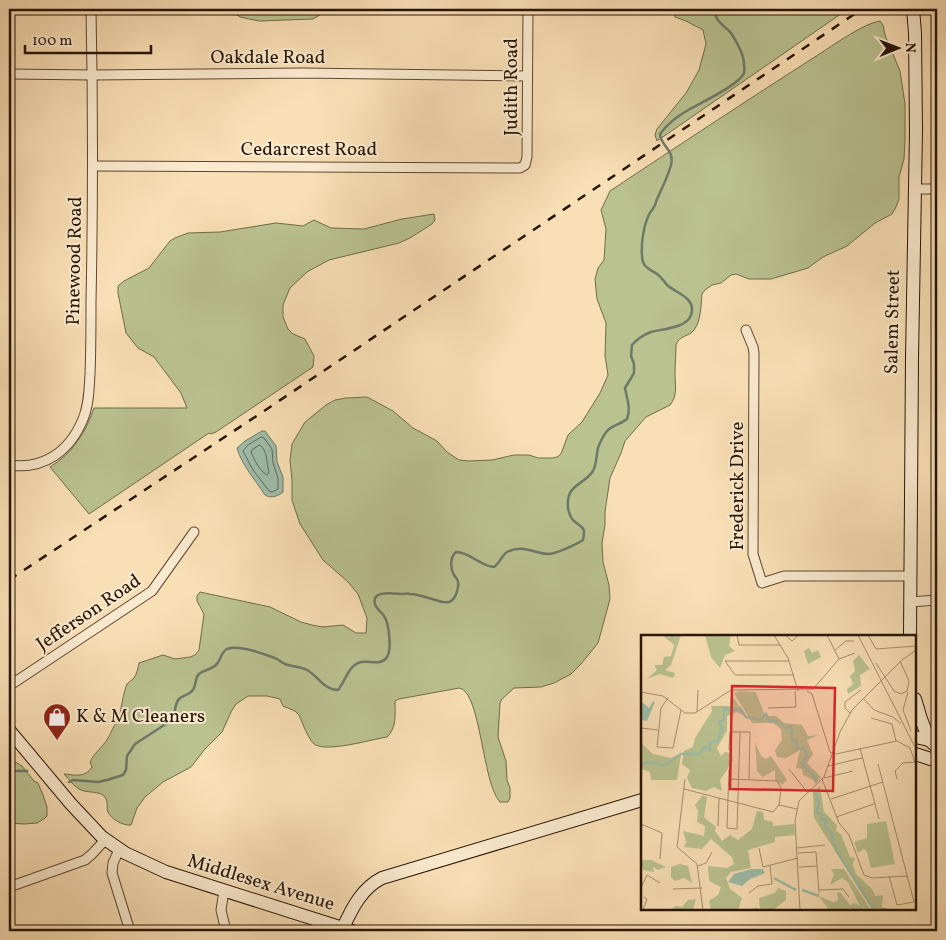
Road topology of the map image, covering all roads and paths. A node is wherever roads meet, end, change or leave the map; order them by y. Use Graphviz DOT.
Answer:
graph roads {
  1 [pos="91,9"];
  2 [pos="528,9"];
  3 [pos="913,9"];
  4 [pos="9,74"];
  5 [pos="93,74"];
  6 [pos="527,76"];
  7 [pos="93,166"];
  8 [pos="524,166"];
  9 [pos="914,189"];
  10 [pos="937,189"];
  11 [pos="746,330"];
  12 [pos="9,465"];
  13 [pos="194,532"];
  14 [pos="910,576"];
  15 [pos="937,600"];
  16 [pos="910,602"];
  17 [pos="910,635"];
  18 [pos="9,686"];
  19 [pos="916,702"];
  20 [pos="9,730"];
  21 [pos="916,737"];
  22 [pos="933,744"];
  23 [pos="916,752"];
  24 [pos="916,752"];
  25 [pos="937,762"];
  26 [pos="641,800"];
  27 [pos="105,840"];
  28 [pos="119,850"];
  29 [pos="9,888"];
  30 [pos="224,891"];
  31 [pos="346,930"];
  32 [pos="130,931"];
  33 [pos="226,931"];
  1 -- 5 [label="street, Pinewood Road"];
  2 -- 6 [label="street, Judith Road"];
  3 -- 9 [label="street, Salem Street"];
  4 -- 5 [label="street, Oakdale Road"];
  5 -- 6 [label="street, Oakdale Road"];
  5 -- 7 [label="street, Pinewood Road"];
  6 -- 8 [label="street, Judith Road"];
  7 -- 8 [label="street, Cedarcrest Road"];
  7 -- 12 [label="street, Pinewood Road"];
  9 -- 10 [label="street"];
  9 -- 14 [label="street, Salem Street"];
  11 -- 14 [label="street, Frederick Drive"];
  13 -- 18 [label="street, Jefferson Road"];
  14 -- 16 [label="street, Salem Street"];
  15 -- 16 [label="street"];
  16 -- 17 [label="street, Salem Street"];
  19 -- 22 [label="street"];
  20 -- 27 [label="street, Middlesex Avenue"];
  21 -- 22 [label="street"];
  22 -- 23 [label="street"];
  24 -- 25 [label="street"];
  26 -- 31 [label="street, Middlesex Avenue"];
  27 -- 28 [label="street, Middlesex Avenue"];
  27 -- 29 [label="street"];
  28 -- 30 [label="street, Middlesex Avenue"];
  28 -- 32 [label="street"];
  30 -- 31 [label="street, Middlesex Avenue"];
  30 -- 33 [label="street"];
}
